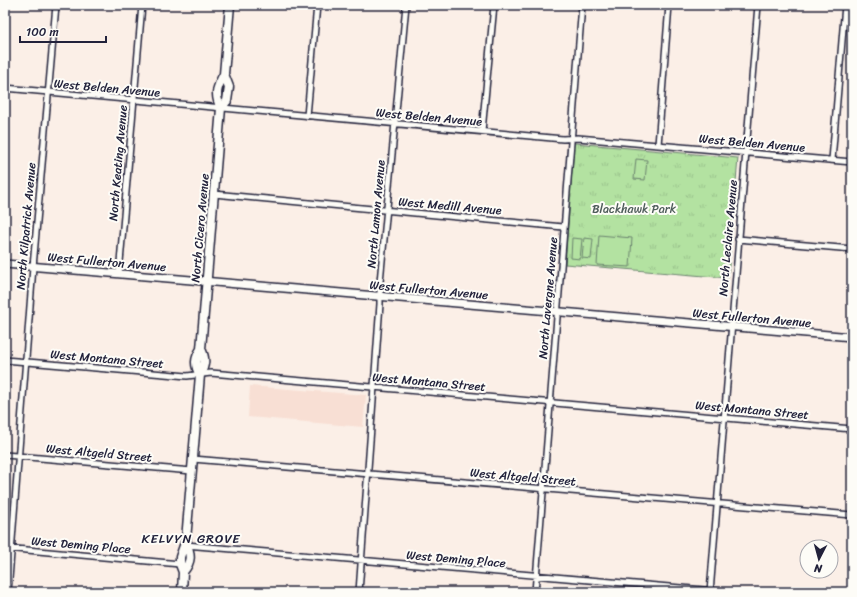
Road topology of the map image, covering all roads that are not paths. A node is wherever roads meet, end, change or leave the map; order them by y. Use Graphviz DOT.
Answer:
graph roads {
  1 [pos="56,5"];
  2 [pos="142,5"];
  3 [pos="230,5"];
  4 [pos="317,5"];
  5 [pos="406,5"];
  6 [pos="494,5"];
  7 [pos="582,5"];
  8 [pos="669,5"];
  9 [pos="758,5"];
  10 [pos="845,5"];
  11 [pos="5,88"];
  12 [pos="48,92"];
  13 [pos="134,100"];
  14 [pos="221,108"];
  15 [pos="307,116"];
  16 [pos="395,123"];
  17 [pos="482,132"];
  18 [pos="571,138"];
  19 [pos="658,145"];
  20 [pos="746,153"];
  21 [pos="832,160"];
  22 [pos="852,162"];
  23 [pos="214,194"];
  24 [pos="386,210"];
  25 [pos="563,227"];
  26 [pos="738,239"];
  27 [pos="852,250"];
  28 [pos="5,264"];
  29 [pos="33,267"];
  30 [pos="118,274"];
  31 [pos="207,282"];
  32 [pos="380,297"];
  33 [pos="556,312"];
  34 [pos="731,327"];
  35 [pos="852,337"];
  36 [pos="5,360"];
  37 [pos="25,362"];
  38 [pos="200,375"];
  39 [pos="374,387"];
  40 [pos="549,402"];
  41 [pos="724,418"];
  42 [pos="852,429"];
  43 [pos="5,455"];
  44 [pos="18,456"];
  45 [pos="193,459"];
  46 [pos="192,471"];
  47 [pos="368,474"];
  48 [pos="543,489"];
  49 [pos="717,504"];
  50 [pos="852,515"];
  51 [pos="186,543"];
  52 [pos="5,548"];
  53 [pos="11,549"];
  54 [pos="362,560"];
  55 [pos="180,564"];
  56 [pos="183,572"];
  57 [pos="536,576"];
  58 [pos="710,591"];
  59 [pos="8,592"];
  60 [pos="182,592"];
  61 [pos="359,592"];
  62 [pos="535,592"];
  63 [pos="727,592"];
  1 -- 12 [label="street, North Kilpatrick Avenue"];
  2 -- 13 [label="street, North Keating Avenue"];
  3 -- 14 [label="main road, North Cicero Avenue"];
  4 -- 15 [label="street"];
  5 -- 16 [label="street, North Lamon Avenue"];
  6 -- 17 [label="street"];
  7 -- 18 [label="street, North Lavergne Avenue"];
  8 -- 19 [label="street"];
  9 -- 20 [label="street, North Leclaire Avenue"];
  10 -- 21 [label="street"];
  11 -- 12 [label="street, West Belden Avenue"];
  12 -- 13 [label="street, West Belden Avenue"];
  12 -- 29 [label="street, North Kilpatrick Avenue"];
  13 -- 14 [label="street, West Belden Avenue"];
  13 -- 30 [label="street, North Keating Avenue"];
  14 -- 15 [label="street, West Belden Avenue"];
  14 -- 23 [label="main road, North Cicero Avenue"];
  15 -- 16 [label="street, West Belden Avenue"];
  16 -- 17 [label="street, West Belden Avenue"];
  16 -- 24 [label="street, North Lamon Avenue"];
  17 -- 18 [label="street, West Belden Avenue"];
  18 -- 19 [label="street, West Belden Avenue"];
  18 -- 25 [label="street, North Lavergne Avenue"];
  19 -- 20 [label="street, West Belden Avenue"];
  20 -- 21 [label="street, West Belden Avenue"];
  20 -- 26 [label="street, North Leclaire Avenue"];
  21 -- 22 [label="street, West Belden Avenue"];
  23 -- 24 [label="street, West Medill Avenue"];
  23 -- 31 [label="main road, North Cicero Avenue"];
  24 -- 25 [label="street, West Medill Avenue"];
  24 -- 32 [label="street, North Lamon Avenue"];
  25 -- 33 [label="street, North Lavergne Avenue"];
  26 -- 27 [label="street"];
  26 -- 34 [label="street, North Leclaire Avenue"];
  28 -- 29 [label="main road, West Fullerton Avenue"];
  29 -- 30 [label="main road, West Fullerton Avenue"];
  29 -- 37 [label="street, North Kilpatrick Avenue"];
  30 -- 31 [label="main road, West Fullerton Avenue"];
  31 -- 32 [label="main road, West Fullerton Avenue"];
  31 -- 38 [label="main road, North Cicero Avenue"];
  32 -- 33 [label="main road, West Fullerton Avenue"];
  32 -- 39 [label="street, North Lamon Avenue"];
  33 -- 34 [label="main road, West Fullerton Avenue"];
  33 -- 40 [label="street, North Lavergne Avenue"];
  34 -- 35 [label="main road, West Fullerton Avenue"];
  34 -- 41 [label="street, North Leclaire Avenue"];
  36 -- 37 [label="street, West Montana Street"];
  37 -- 38 [label="street, West Montana Street"];
  37 -- 44 [label="street, North Kilpatrick Avenue"];
  38 -- 39 [label="street, West Montana Street"];
  38 -- 45 [label="main road, North Cicero Avenue"];
  39 -- 40 [label="street, West Montana Street"];
  39 -- 47 [label="street, North Lamon Avenue"];
  40 -- 41 [label="street, West Montana Street"];
  40 -- 48 [label="street, North Lavergne Avenue"];
  41 -- 42 [label="street, West Montana Street"];
  41 -- 49 [label="street, North Leclaire Avenue"];
  43 -- 44 [label="street, West Altgeld Street"];
  44 -- 46 [label="street, West Altgeld Street"];
  44 -- 53 [label="street, North Kilpatrick Avenue"];
  45 -- 46 [label="main road, North Cicero Avenue"];
  45 -- 47 [label="street, West Altgeld Street"];
  46 -- 51 [label="main road, North Cicero Avenue"];
  47 -- 48 [label="street, West Altgeld Street"];
  47 -- 54 [label="street, North Lamon Avenue"];
  48 -- 49 [label="street, West Altgeld Street"];
  48 -- 57 [label="street, North Lavergne Avenue"];
  49 -- 50 [label="street, West Altgeld Street"];
  49 -- 58 [label="street, North Leclaire Avenue"];
  51 -- 54 [label="street, West Deming Place"];
  51 -- 55 [label="main road, North Cicero Avenue"];
  51 -- 56 [label="main road, North Cicero Avenue"];
  52 -- 53 [label="street, West Deming Place"];
  53 -- 55 [label="street, West Deming Place"];
  53 -- 59 [label="street, North Kilpatrick Avenue"];
  54 -- 57 [label="street, West Deming Place"];
  54 -- 61 [label="street, North Lamon Avenue"];
  55 -- 56 [label="main road, North Cicero Avenue"];
  56 -- 60 [label="main road, North Cicero Avenue"];
  57 -- 58 [label="street, West Deming Place"];
  57 -- 62 [label="street, North Lavergne Avenue"];
  58 -- 63 [label="street, West Deming Place"];
}
